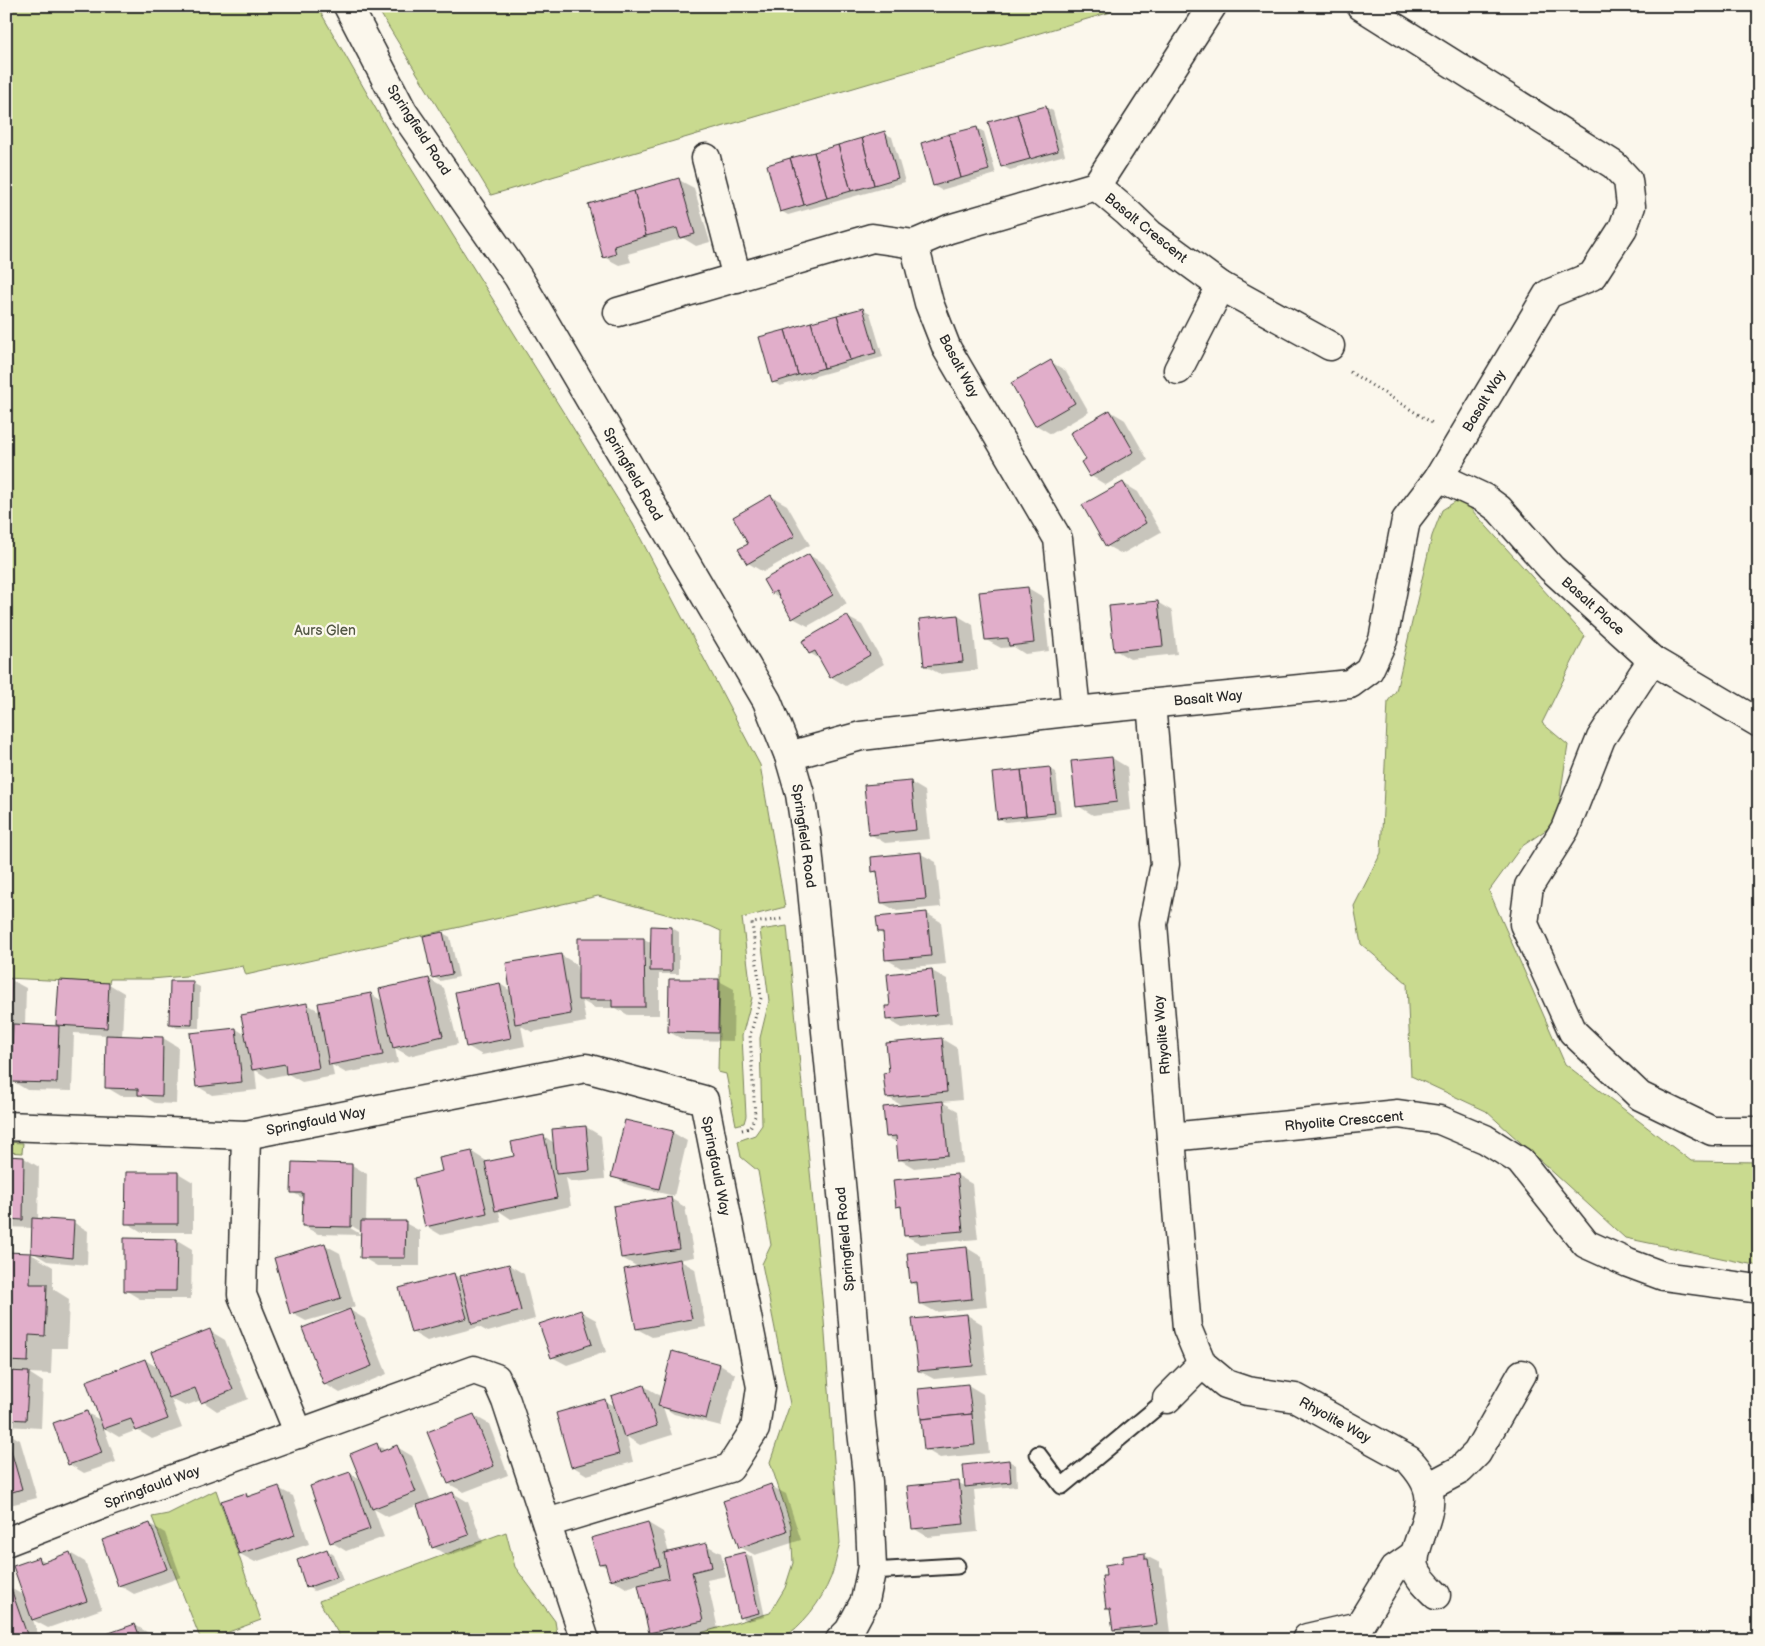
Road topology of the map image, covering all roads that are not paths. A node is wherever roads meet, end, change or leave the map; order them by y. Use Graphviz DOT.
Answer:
graph roads {
  1 [pos="348,6"];
  2 [pos="1212,6"];
  3 [pos="1361,6"];
  4 [pos="706,158"];
  5 [pos="1096,186"];
  6 [pos="914,244"];
  7 [pos="737,278"];
  8 [pos="1221,286"];
  9 [pos="618,312"];
  10 [pos="1330,346"];
  11 [pos="1178,370"];
  12 [pos="1439,477"];
  13 [pos="1652,660"];
  14 [pos="1151,704"];
  15 [pos="1076,711"];
  16 [pos="1759,723"];
  17 [pos="789,756"];
  18 [pos="6,1126"];
  19 [pos="1759,1131"];
  20 [pos="246,1135"];
  21 [pos="1171,1137"];
  22 [pos="1759,1289"];
  23 [pos="1202,1364"];
  24 [pos="1522,1374"];
  25 [pos="1167,1400"];
  26 [pos="299,1434"];
  27 [pos="1038,1454"];
  28 [pos="1428,1487"];
  29 [pos="547,1523"];
  30 [pos="6,1542"];
  31 [pos="1414,1555"];
  32 [pos="957,1566"];
  33 [pos="871,1571"];
  34 [pos="1436,1595"];
  35 [pos="848,1637"];
  36 [pos="585,1640"];
  37 [pos="1306,1640"];
  1 -- 17 [label="street, Springfield Road"];
  2 -- 5 [label="street"];
  3 -- 12 [label="street, Basalt Way"];
  4 -- 7 [label="street"];
  5 -- 6 [label="street"];
  5 -- 8 [label="street, Basalt Crescent"];
  6 -- 7 [label="street"];
  6 -- 15 [label="street, Basalt Way"];
  7 -- 9 [label="street"];
  8 -- 10 [label="street, Basalt Crescent"];
  8 -- 11 [label="street"];
  12 -- 13 [label="street, Basalt Place"];
  12 -- 14 [label="street, Basalt Way"];
  13 -- 16 [label="street, Basalt Place"];
  13 -- 19 [label="street"];
  14 -- 15 [label="street, Basalt Way"];
  14 -- 21 [label="street, Rhyolite Way"];
  15 -- 17 [label="street, Basalt Way"];
  17 -- 33 [label="street, Springfield Road"];
  18 -- 20 [label="street, Springfauld Way"];
  20 -- 26 [label="street, Springfauld Way"];
  20 -- 29 [label="street, Springfauld Way"];
  21 -- 22 [label="street, Rhyolite Cresccent"];
  21 -- 23 [label="street, Rhyolite Way"];
  23 -- 25 [label="street"];
  23 -- 28 [label="street, Rhyolite Way"];
  24 -- 28 [label="street"];
  25 -- 27 [label="lane"];
  26 -- 29 [label="street, Springfauld Way"];
  26 -- 30 [label="street, Springfauld Way"];
  28 -- 31 [label="street"];
  29 -- 36 [label="street, Springfauld Way"];
  31 -- 34 [label="street"];
  31 -- 37 [label="street"];
  32 -- 33 [label="lane"];
  33 -- 35 [label="street, Springfield Road"];
}
